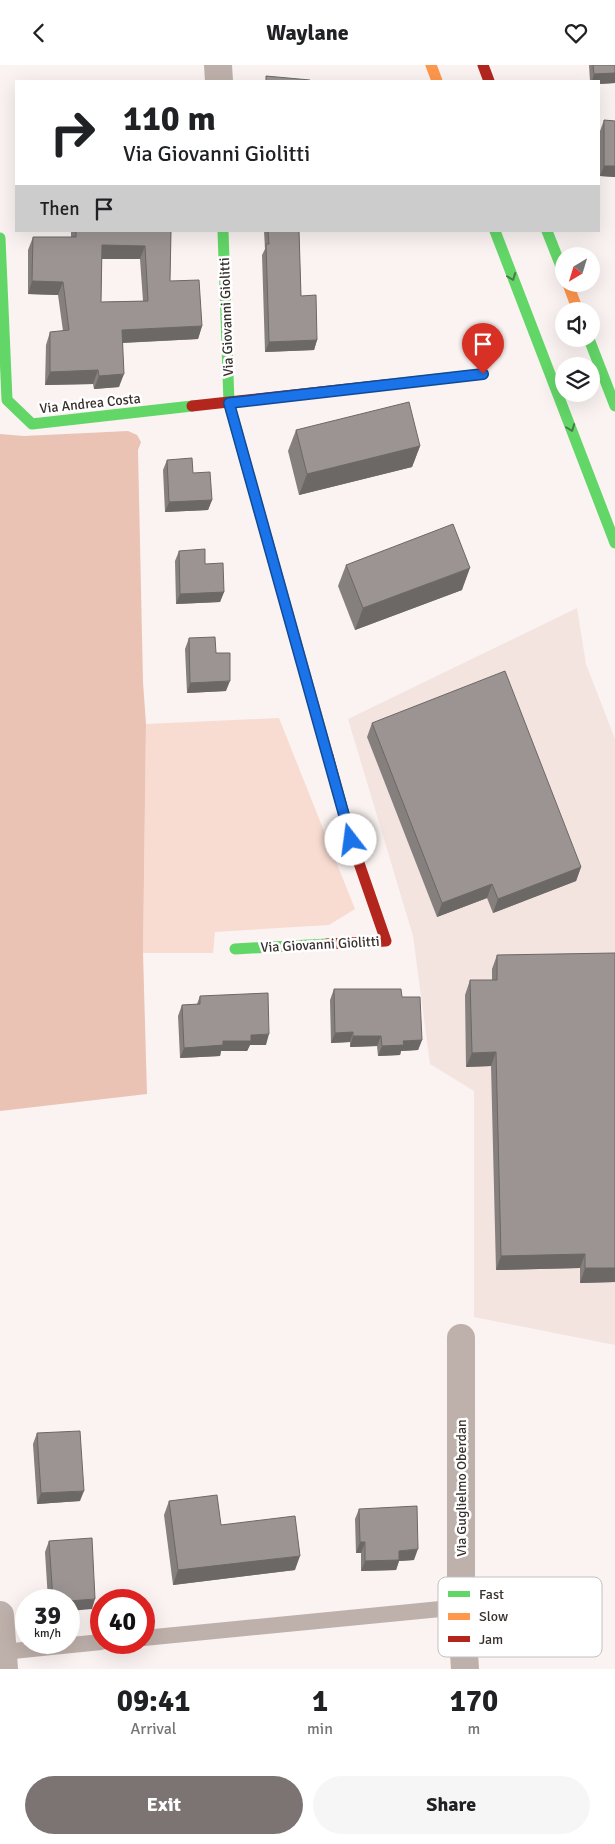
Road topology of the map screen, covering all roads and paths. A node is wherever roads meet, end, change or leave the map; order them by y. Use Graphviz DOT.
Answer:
graph roads {
  1 [pos="218,65"];
  2 [pos="431,65"];
  3 [pos="483,65"];
  4 [pos="219,80"];
  5 [pos="437,80"];
  6 [pos="489,80"];
  7 [pos="223,232"];
  8 [pos="495,232"];
  9 [pos="547,232"];
  10 [pos="0,238"];
  11 [pos="555,251"];
  12 [pos="592,347"];
  13 [pos="483,374"];
  14 [pos="229,403"];
  15 [pos="615,406"];
  16 [pos="615,543"];
  17 [pos="234,949"];
  18 [pos="461,1338"];
  19 [pos="461,1577"];
  20 [pos="438,1609"];
  21 [pos="0,1615"];
  22 [pos="155,1637"];
  23 [pos="90,1644"];
  24 [pos="4,1660"];
  1 -- 4 [label="street"];
  2 -- 5 [label="main road"];
  3 -- 6 [label="main road"];
  7 -- 14 [label="main road, Via Giovanni Giolitti"];
  8 -- 16 [label="main road, one-way"];
  9 -- 11 [label="main road"];
  10 -- 14 [label="main road, Via Andrea Costa"];
  12 -- 15 [label="main road"];
  13 -- 14 [label="main road"];
  14 -- 17 [label="main road, Via Giovanni Giolitti"];
  18 -- 19 [label="street, Via Guglielmo Oberdan"];
  20 -- 22 [label="lane"];
  21 -- 24 [label="street"];
  23 -- 24 [label="lane"];
}
